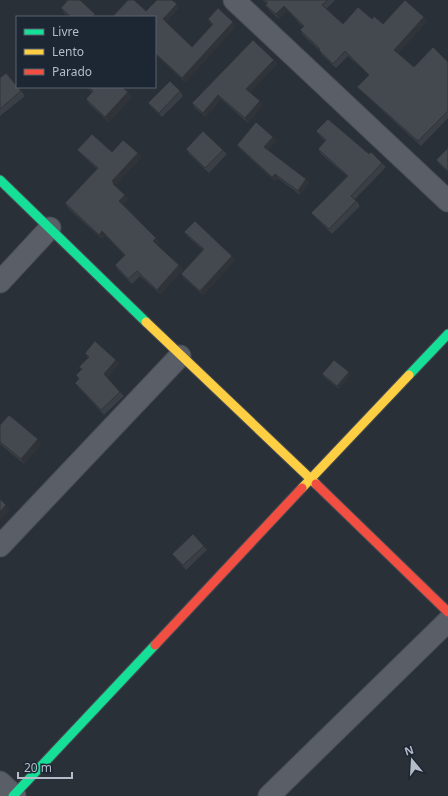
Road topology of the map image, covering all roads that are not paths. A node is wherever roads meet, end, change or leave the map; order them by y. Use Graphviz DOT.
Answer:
graph roads {
  1 [pos="234,0"];
  2 [pos="0,180"];
  3 [pos="448,201"];
  4 [pos="50,228"];
  5 [pos="0,282"];
  6 [pos="448,334"];
  7 [pos="180,356"];
  8 [pos="310,479"];
  9 [pos="0,546"];
  10 [pos="448,612"];
  11 [pos="448,621"];
  12 [pos="10,792"];
  13 [pos="269,796"];
  1 -- 3 [label="street"];
  2 -- 4 [label="street"];
  4 -- 5 [label="street"];
  4 -- 7 [label="street"];
  6 -- 8 [label="street"];
  7 -- 8 [label="street"];
  7 -- 9 [label="street"];
  8 -- 10 [label="street"];
  8 -- 12 [label="street"];
  11 -- 13 [label="street"];
}
